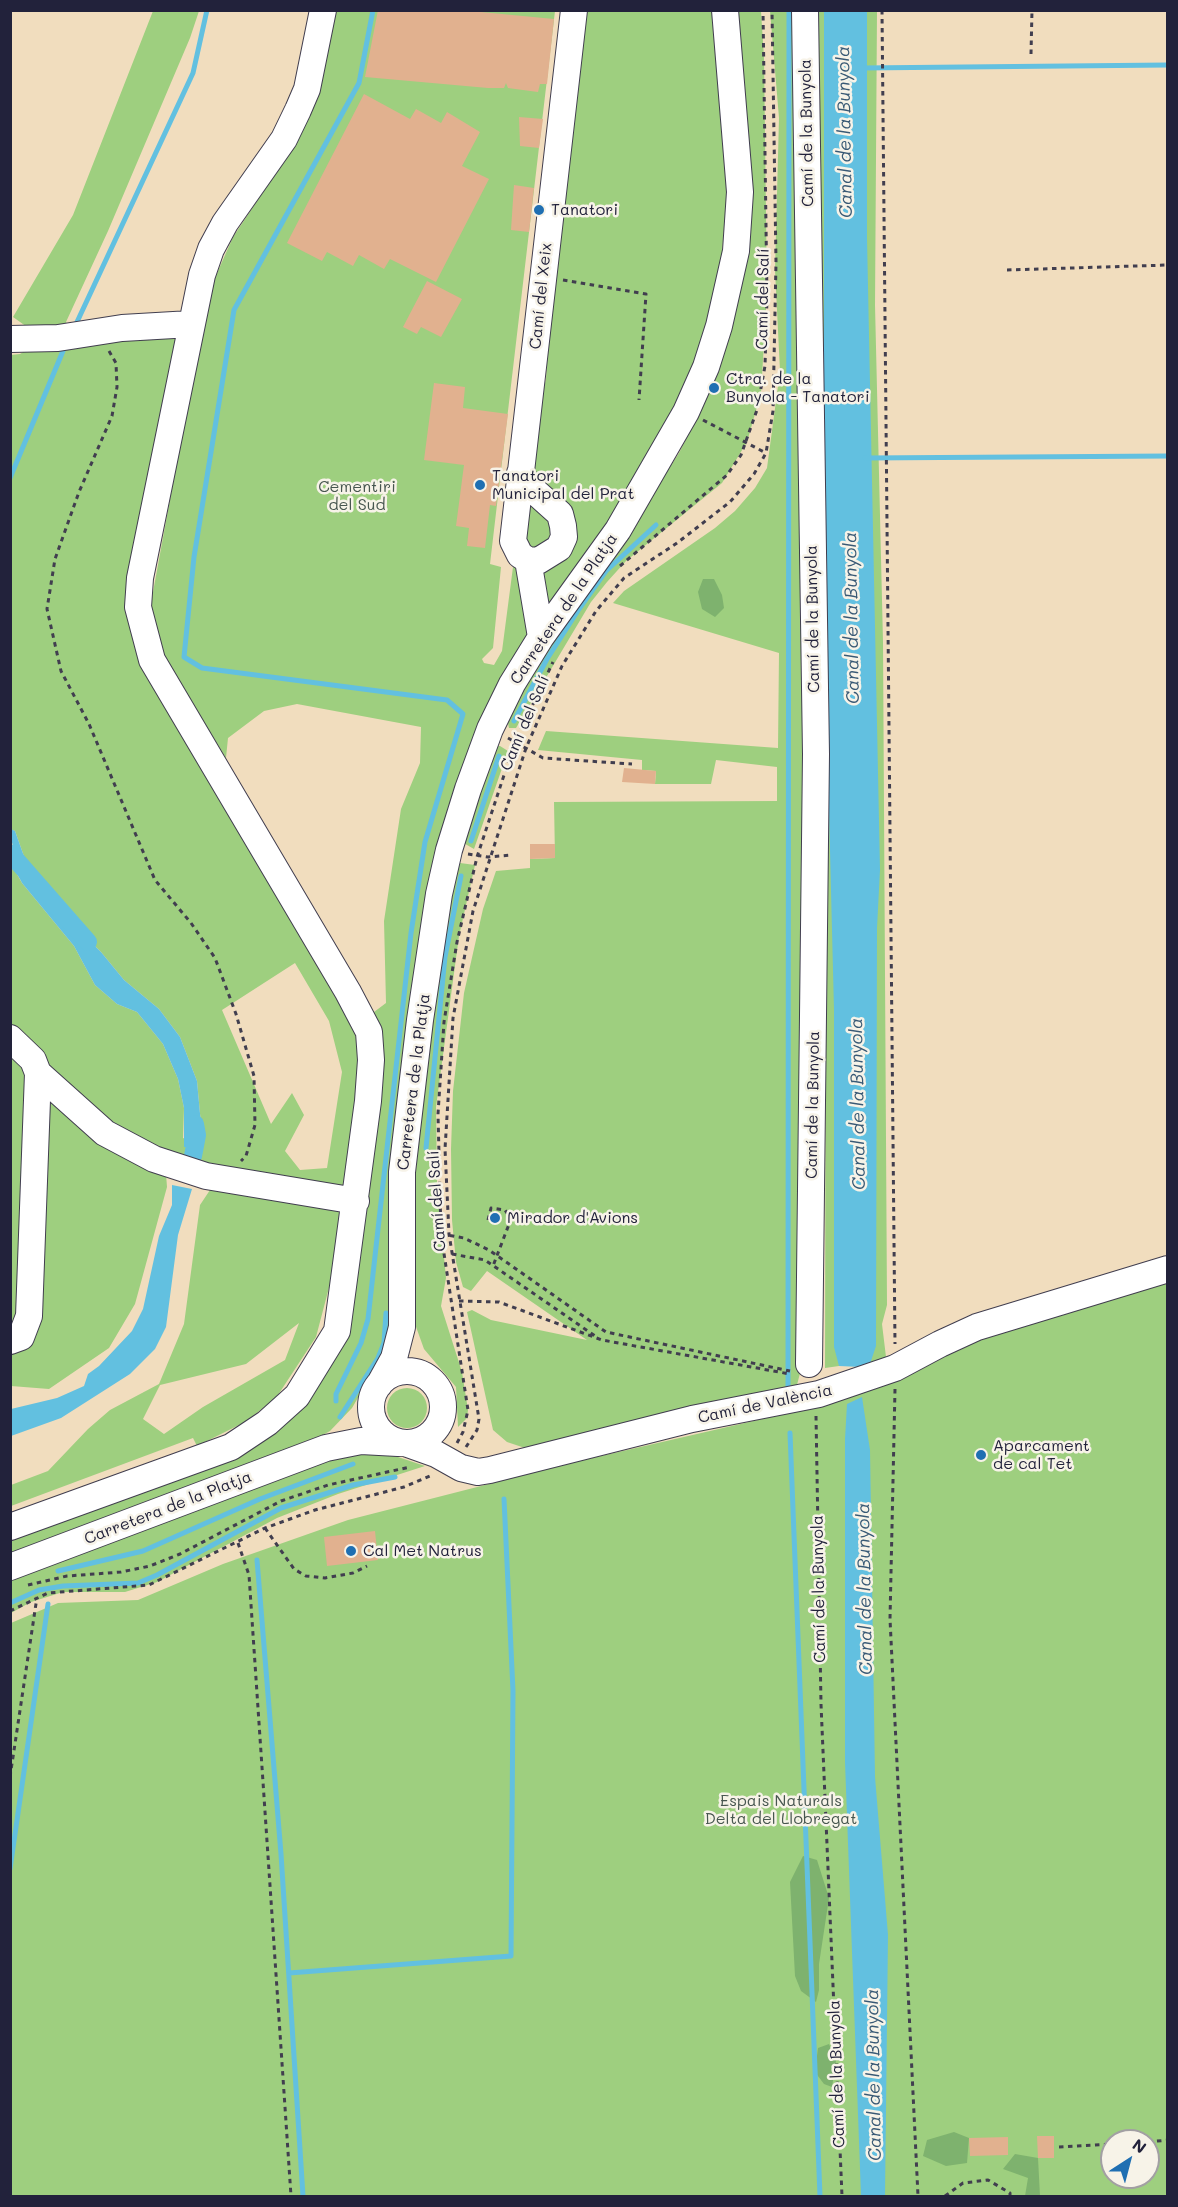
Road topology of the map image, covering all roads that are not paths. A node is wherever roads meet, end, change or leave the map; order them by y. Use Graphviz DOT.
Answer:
graph roads {
  1 [pos="323,10"];
  2 [pos="573,10"];
  3 [pos="725,10"];
  4 [pos="805,10"];
  5 [pos="191,324"];
  6 [pos="10,339"];
  7 [pos="520,473"];
  8 [pos="528,560"];
  9 [pos="541,637"];
  10 [pos="10,1038"];
  11 [pos="38,1073"];
  12 [pos="356,1201"];
  13 [pos="1167,1269"];
  14 [pos="402,1327"];
  15 [pos="10,1341"];
  16 [pos="800,1369"];
  17 [pos="376,1390"];
  18 [pos="439,1393"];
  19 [pos="326,1448"];
  20 [pos="408,1451"];
  21 [pos="490,1470"];
  22 [pos="10,1527"];
  23 [pos="15,1577"];
  1 -- 5 [label="street"];
  2 -- 7 [label="street, Camí del Xeix"];
  3 -- 9 [label="street, Carretera de la Platja"];
  4 -- 16 [label="street, Camí de la Bunyola"];
  5 -- 6 [label="street"];
  5 -- 12 [label="street"];
  7 -- 8 [label="street, Camí del Xeix"];
  7 -- 8 [label="street"];
  8 -- 9 [label="street, Camí del Xeix"];
  9 -- 14 [label="street, Carretera de la Platja"];
  10 -- 11 [label="street"];
  11 -- 12 [label="street"];
  11 -- 15 [label="street"];
  12 -- 22 [label="street"];
  13 -- 21 [label="street, Camí de València"];
  14 -- 17 [label="street, Carretera de la Platja"];
  14 -- 18 [label="street, Carretera de la Platja"];
  17 -- 18 [label="street"];
  17 -- 19 [label="street, Carretera de la Platja"];
  17 -- 20 [label="street"];
  18 -- 20 [label="street"];
  18 -- 21 [label="street"];
  19 -- 20 [label="street, Carretera de la Platja"];
  19 -- 23 [label="street, Carretera de la Platja"];
  20 -- 21 [label="street, Camí de València"];
}
